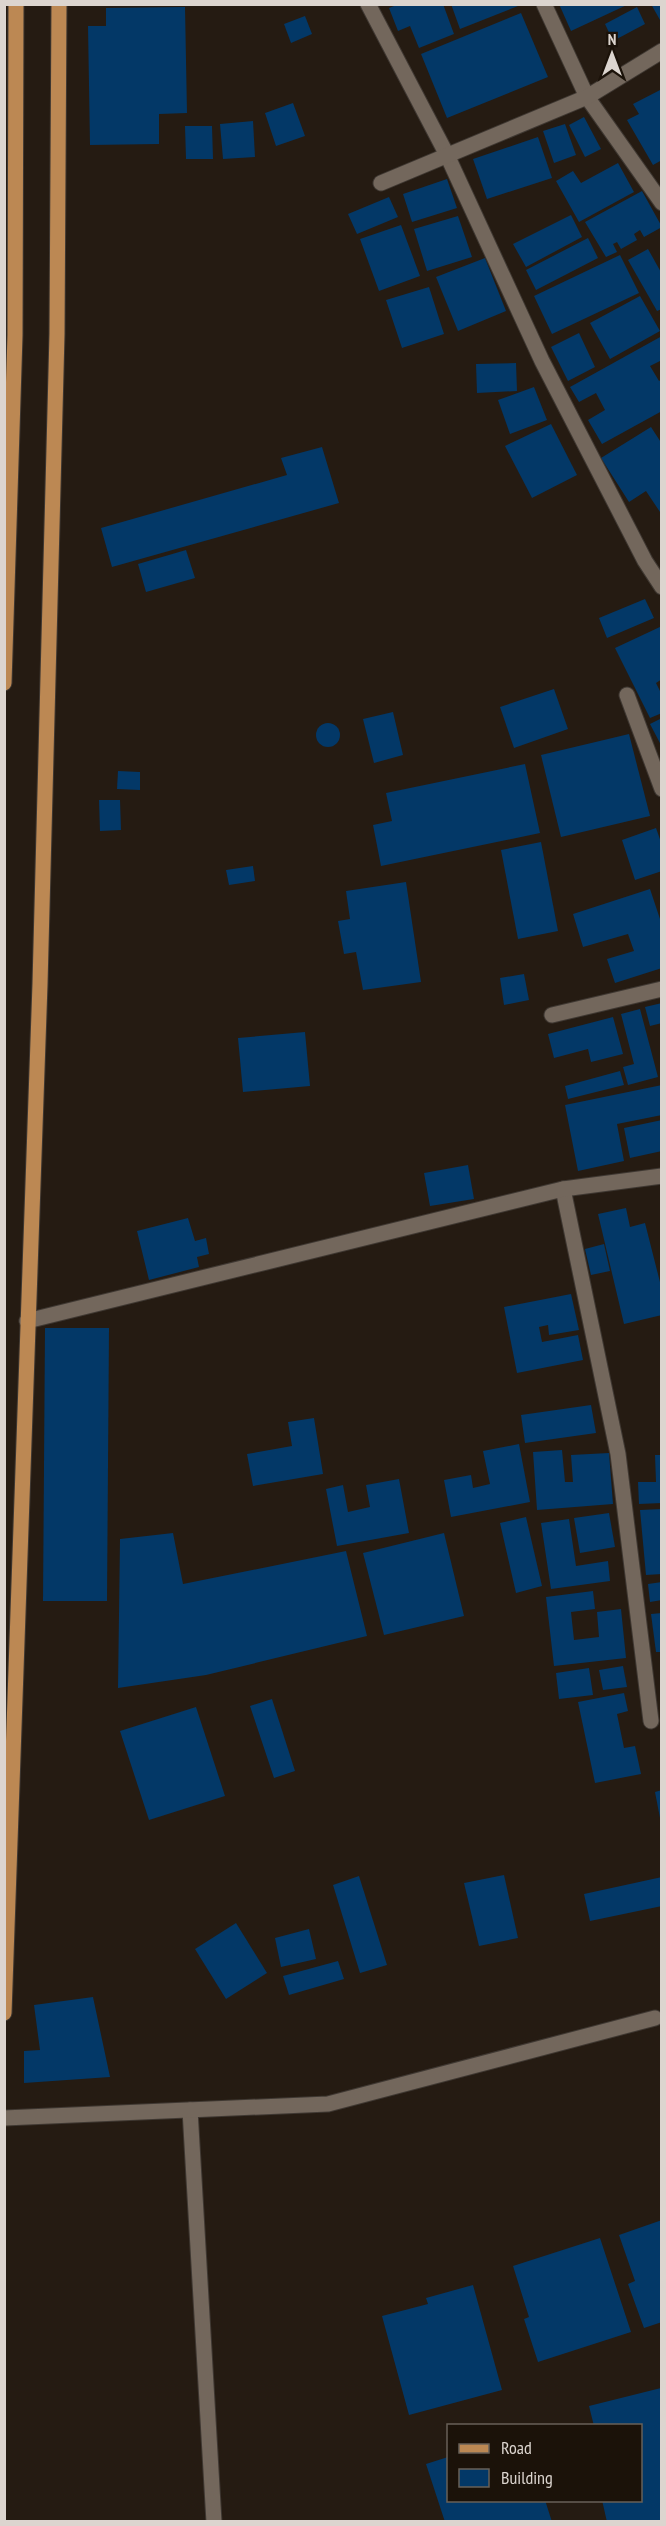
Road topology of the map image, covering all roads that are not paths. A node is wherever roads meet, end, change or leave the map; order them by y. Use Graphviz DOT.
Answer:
graph roads {
  1 [pos="15,4"];
  2 [pos="59,4"];
  3 [pos="368,4"];
  4 [pos="544,4"];
  5 [pos="662,51"];
  6 [pos="587,97"];
  7 [pos="447,155"];
  8 [pos="381,183"];
  9 [pos="662,203"];
  10 [pos="662,587"];
  11 [pos="4,683"];
  12 [pos="627,695"];
  13 [pos="662,789"];
  14 [pos="662,989"];
  15 [pos="552,1015"];
  16 [pos="662,1176"];
  17 [pos="563,1189"];
  18 [pos="27,1321"];
  19 [pos="651,1721"];
  20 [pos="4,2013"];
  21 [pos="655,2018"];
  22 [pos="190,2110"];
  23 [pos="4,2118"];
  24 [pos="214,2522"];
  1 -- 11 [label="main road"];
  2 -- 18 [label="main road"];
  3 -- 7 [label="street"];
  4 -- 6 [label="street"];
  5 -- 6 [label="street"];
  6 -- 7 [label="street"];
  6 -- 9 [label="street"];
  7 -- 8 [label="street"];
  7 -- 10 [label="street"];
  12 -- 13 [label="street"];
  14 -- 15 [label="street"];
  16 -- 17 [label="street"];
  17 -- 18 [label="street"];
  17 -- 19 [label="street"];
  18 -- 20 [label="main road"];
  21 -- 22 [label="street"];
  22 -- 23 [label="street"];
  22 -- 24 [label="street"];
}
